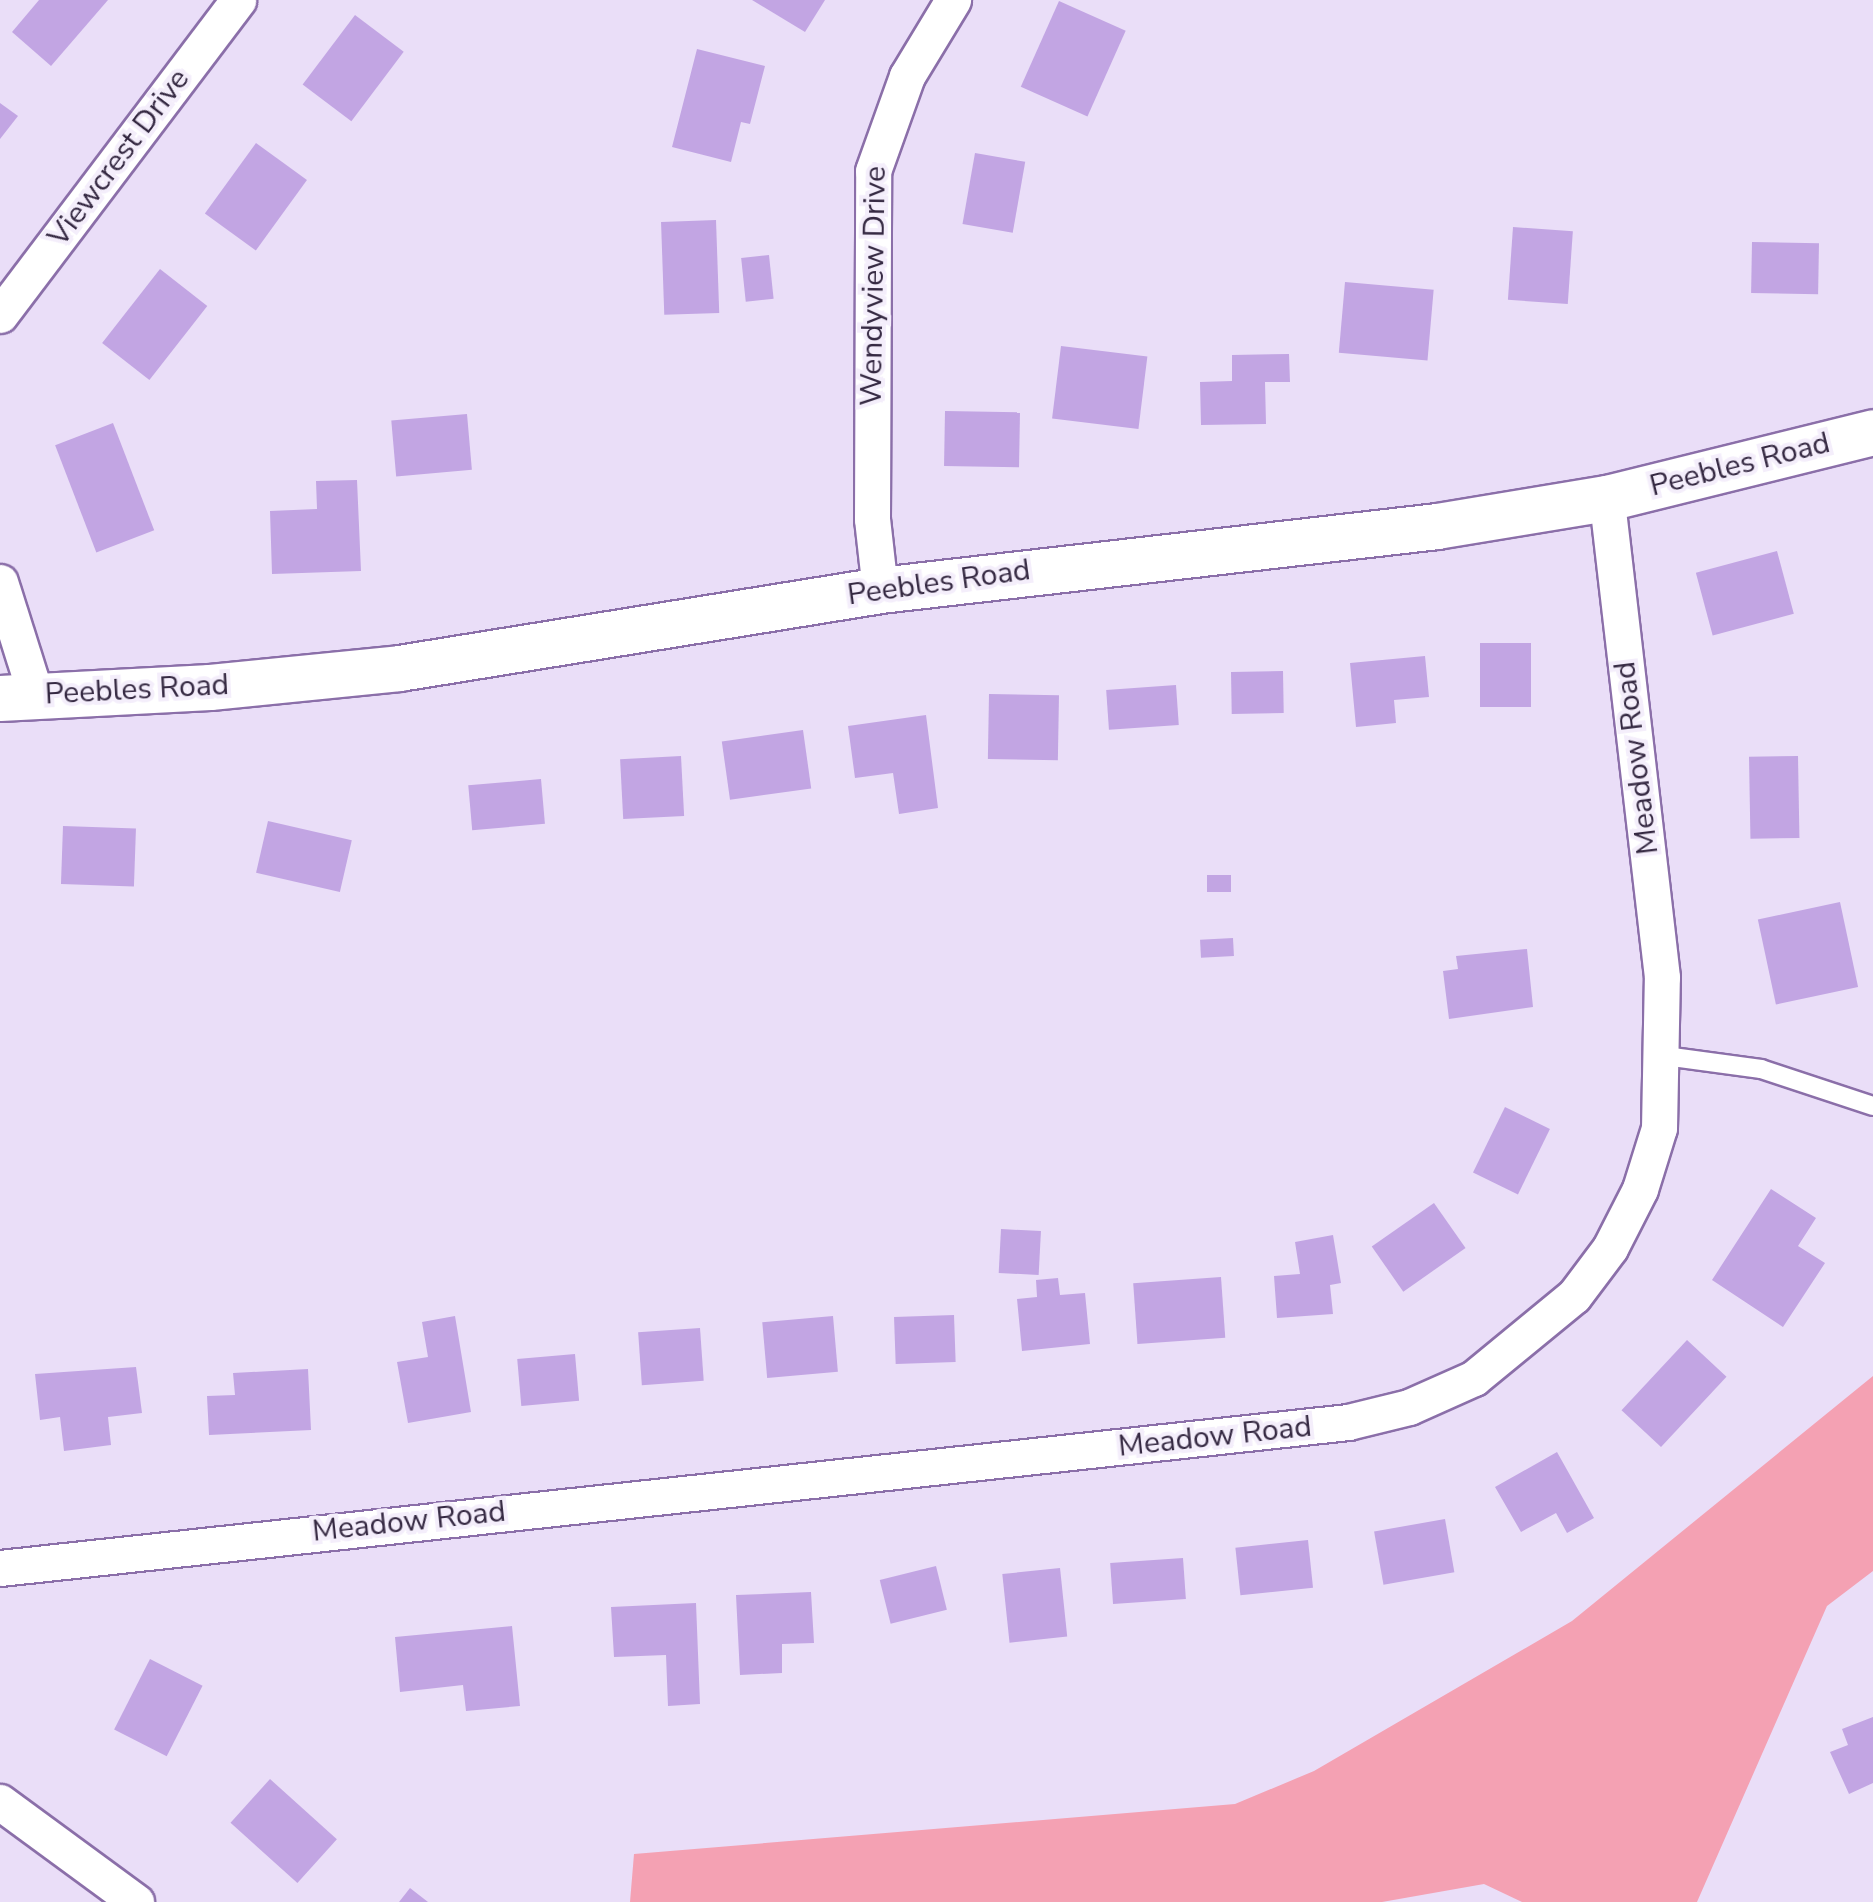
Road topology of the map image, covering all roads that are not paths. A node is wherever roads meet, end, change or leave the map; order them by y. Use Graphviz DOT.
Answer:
graph roads {
  1 [pos="238,0"];
  2 [pos="953,0"];
  3 [pos="0,315"];
  4 [pos="1873,432"];
  5 [pos="1607,498"];
  6 [pos="0,582"];
  7 [pos="880,590"];
  8 [pos="18,697"];
  9 [pos="1665,1056"];
  10 [pos="1873,1106"];
  11 [pos="0,1568"];
  12 [pos="0,1802"];
  13 [pos="136,1902"];
  1 -- 3 [label="street, Viewcrest Drive"];
  2 -- 7 [label="street, Wendyview Drive"];
  4 -- 5 [label="street, Peebles Road"];
  5 -- 7 [label="street, Peebles Road"];
  5 -- 9 [label="street, Meadow Road"];
  6 -- 8 [label="street"];
  7 -- 8 [label="street, Peebles Road"];
  9 -- 10 [label="lane"];
  9 -- 11 [label="street, Meadow Road"];
  12 -- 13 [label="street"];
}
